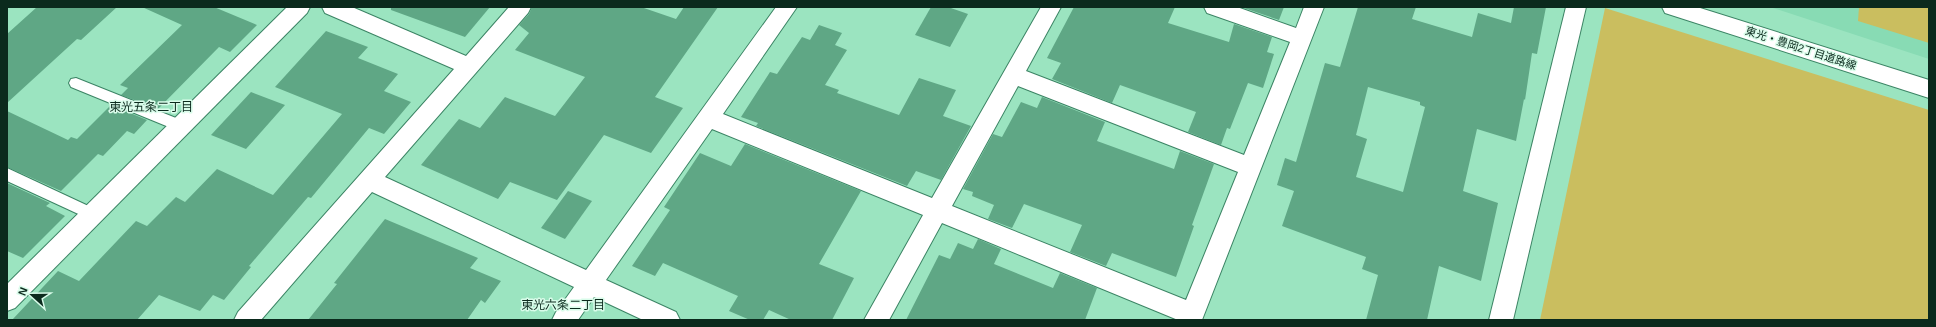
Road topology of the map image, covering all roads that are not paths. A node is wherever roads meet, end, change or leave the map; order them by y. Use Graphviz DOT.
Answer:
graph roads {
  1 [pos="300,7"];
  2 [pos="332,7"];
  3 [pos="521,7"];
  4 [pos="787,7"];
  5 [pos="1051,7"];
  6 [pos="1214,7"];
  7 [pos="1314,7"];
  8 [pos="1576,7"];
  9 [pos="1672,7"];
  10 [pos="1302,38"];
  11 [pos="468,66"];
  12 [pos="1013,75"];
  13 [pos="76,83"];
  14 [pos="1929,89"];
  15 [pos="708,118"];
  16 [pos="181,126"];
  17 [pos="1251,167"];
  18 [pos="7,174"];
  19 [pos="369,180"];
  20 [pos="937,210"];
  21 [pos="92,214"];
  22 [pos="590,284"];
  23 [pos="7,300"];
  24 [pos="1191,317"];
  25 [pos="246,320"];
  26 [pos="564,320"];
  27 [pos="668,320"];
  28 [pos="876,320"];
  29 [pos="1501,320"];
  1 -- 16 [label="street"];
  2 -- 11 [label="street"];
  3 -- 11 [label="street"];
  4 -- 15 [label="street"];
  5 -- 12 [label="street"];
  6 -- 10 [label="street"];
  7 -- 10 [label="street"];
  8 -- 29 [label="street"];
  9 -- 14 [label="street, 東光・豊岡2丁目道路線"];
  10 -- 17 [label="street"];
  11 -- 19 [label="street"];
  12 -- 17 [label="street"];
  12 -- 20 [label="street"];
  13 -- 16 [label="lane"];
  15 -- 20 [label="street"];
  15 -- 22 [label="street"];
  16 -- 21 [label="street"];
  17 -- 24 [label="street"];
  18 -- 21 [label="lane"];
  19 -- 22 [label="street"];
  19 -- 25 [label="street"];
  20 -- 24 [label="street"];
  20 -- 28 [label="street"];
  21 -- 23 [label="street"];
  22 -- 26 [label="street"];
  22 -- 27 [label="street"];
}
